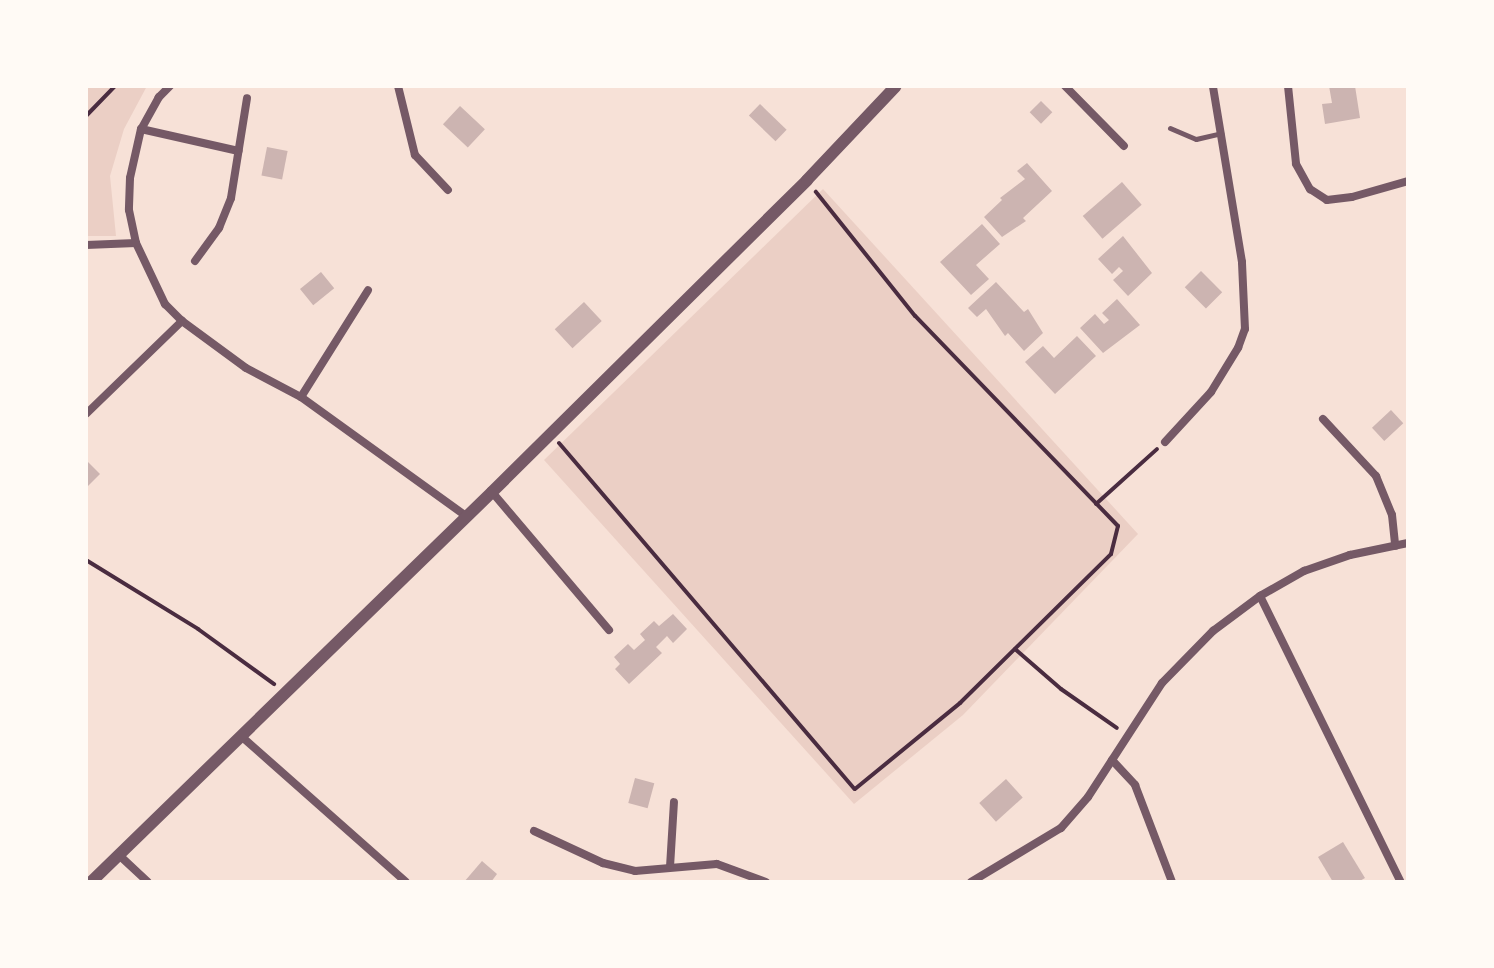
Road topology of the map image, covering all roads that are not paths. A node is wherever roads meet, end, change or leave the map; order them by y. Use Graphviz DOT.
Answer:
graph roads {
  1 [pos="170,86"];
  2 [pos="398,86"];
  3 [pos="896,86"];
  4 [pos="1065,86"];
  5 [pos="1213,86"];
  6 [pos="1288,86"];
  7 [pos="247,98"];
  8 [pos="1170,128"];
  9 [pos="141,129"];
  10 [pos="1221,133"];
  11 [pos="1124,146"];
  12 [pos="239,151"];
  13 [pos="1408,181"];
  14 [pos="448,190"];
  15 [pos="136,243"];
  16 [pos="86,245"];
  17 [pos="195,261"];
  18 [pos="368,290"];
  19 [pos="182,321"];
  20 [pos="301,397"];
  21 [pos="86,414"];
  22 [pos="1323,419"];
  23 [pos="1165,442"];
  24 [pos="492,492"];
  25 [pos="466,516"];
  26 [pos="1408,543"];
  27 [pos="1395,546"];
  28 [pos="1260,596"];
  29 [pos="609,630"];
  30 [pos="241,736"];
  31 [pos="1112,760"];
  32 [pos="674,802"];
  33 [pos="534,831"];
  34 [pos="120,856"];
  35 [pos="670,867"];
  36 [pos="91,882"];
  37 [pos="148,882"];
  38 [pos="406,882"];
  39 [pos="766,882"];
  40 [pos="971,882"];
  41 [pos="1172,882"];
  42 [pos="1401,882"];
  1 -- 9 [label="street"];
  2 -- 14 [label="street"];
  3 -- 24 [label="street"];
  4 -- 11 [label="street"];
  5 -- 10 [label="street"];
  6 -- 13 [label="street"];
  7 -- 12 [label="street"];
  8 -- 10 [label="lane"];
  9 -- 12 [label="street"];
  9 -- 15 [label="street"];
  10 -- 23 [label="street"];
  12 -- 17 [label="street"];
  15 -- 16 [label="street"];
  15 -- 19 [label="street"];
  18 -- 20 [label="street"];
  19 -- 20 [label="street"];
  19 -- 21 [label="street"];
  20 -- 25 [label="street"];
  22 -- 27 [label="street"];
  24 -- 25 [label="street"];
  24 -- 29 [label="street"];
  25 -- 30 [label="street"];
  26 -- 27 [label="street"];
  27 -- 28 [label="street"];
  28 -- 31 [label="street"];
  28 -- 42 [label="street"];
  30 -- 34 [label="street"];
  30 -- 38 [label="street"];
  31 -- 40 [label="street"];
  31 -- 41 [label="street"];
  32 -- 35 [label="street"];
  33 -- 35 [label="street"];
  34 -- 36 [label="street"];
  34 -- 37 [label="street"];
  35 -- 39 [label="street"];
}
